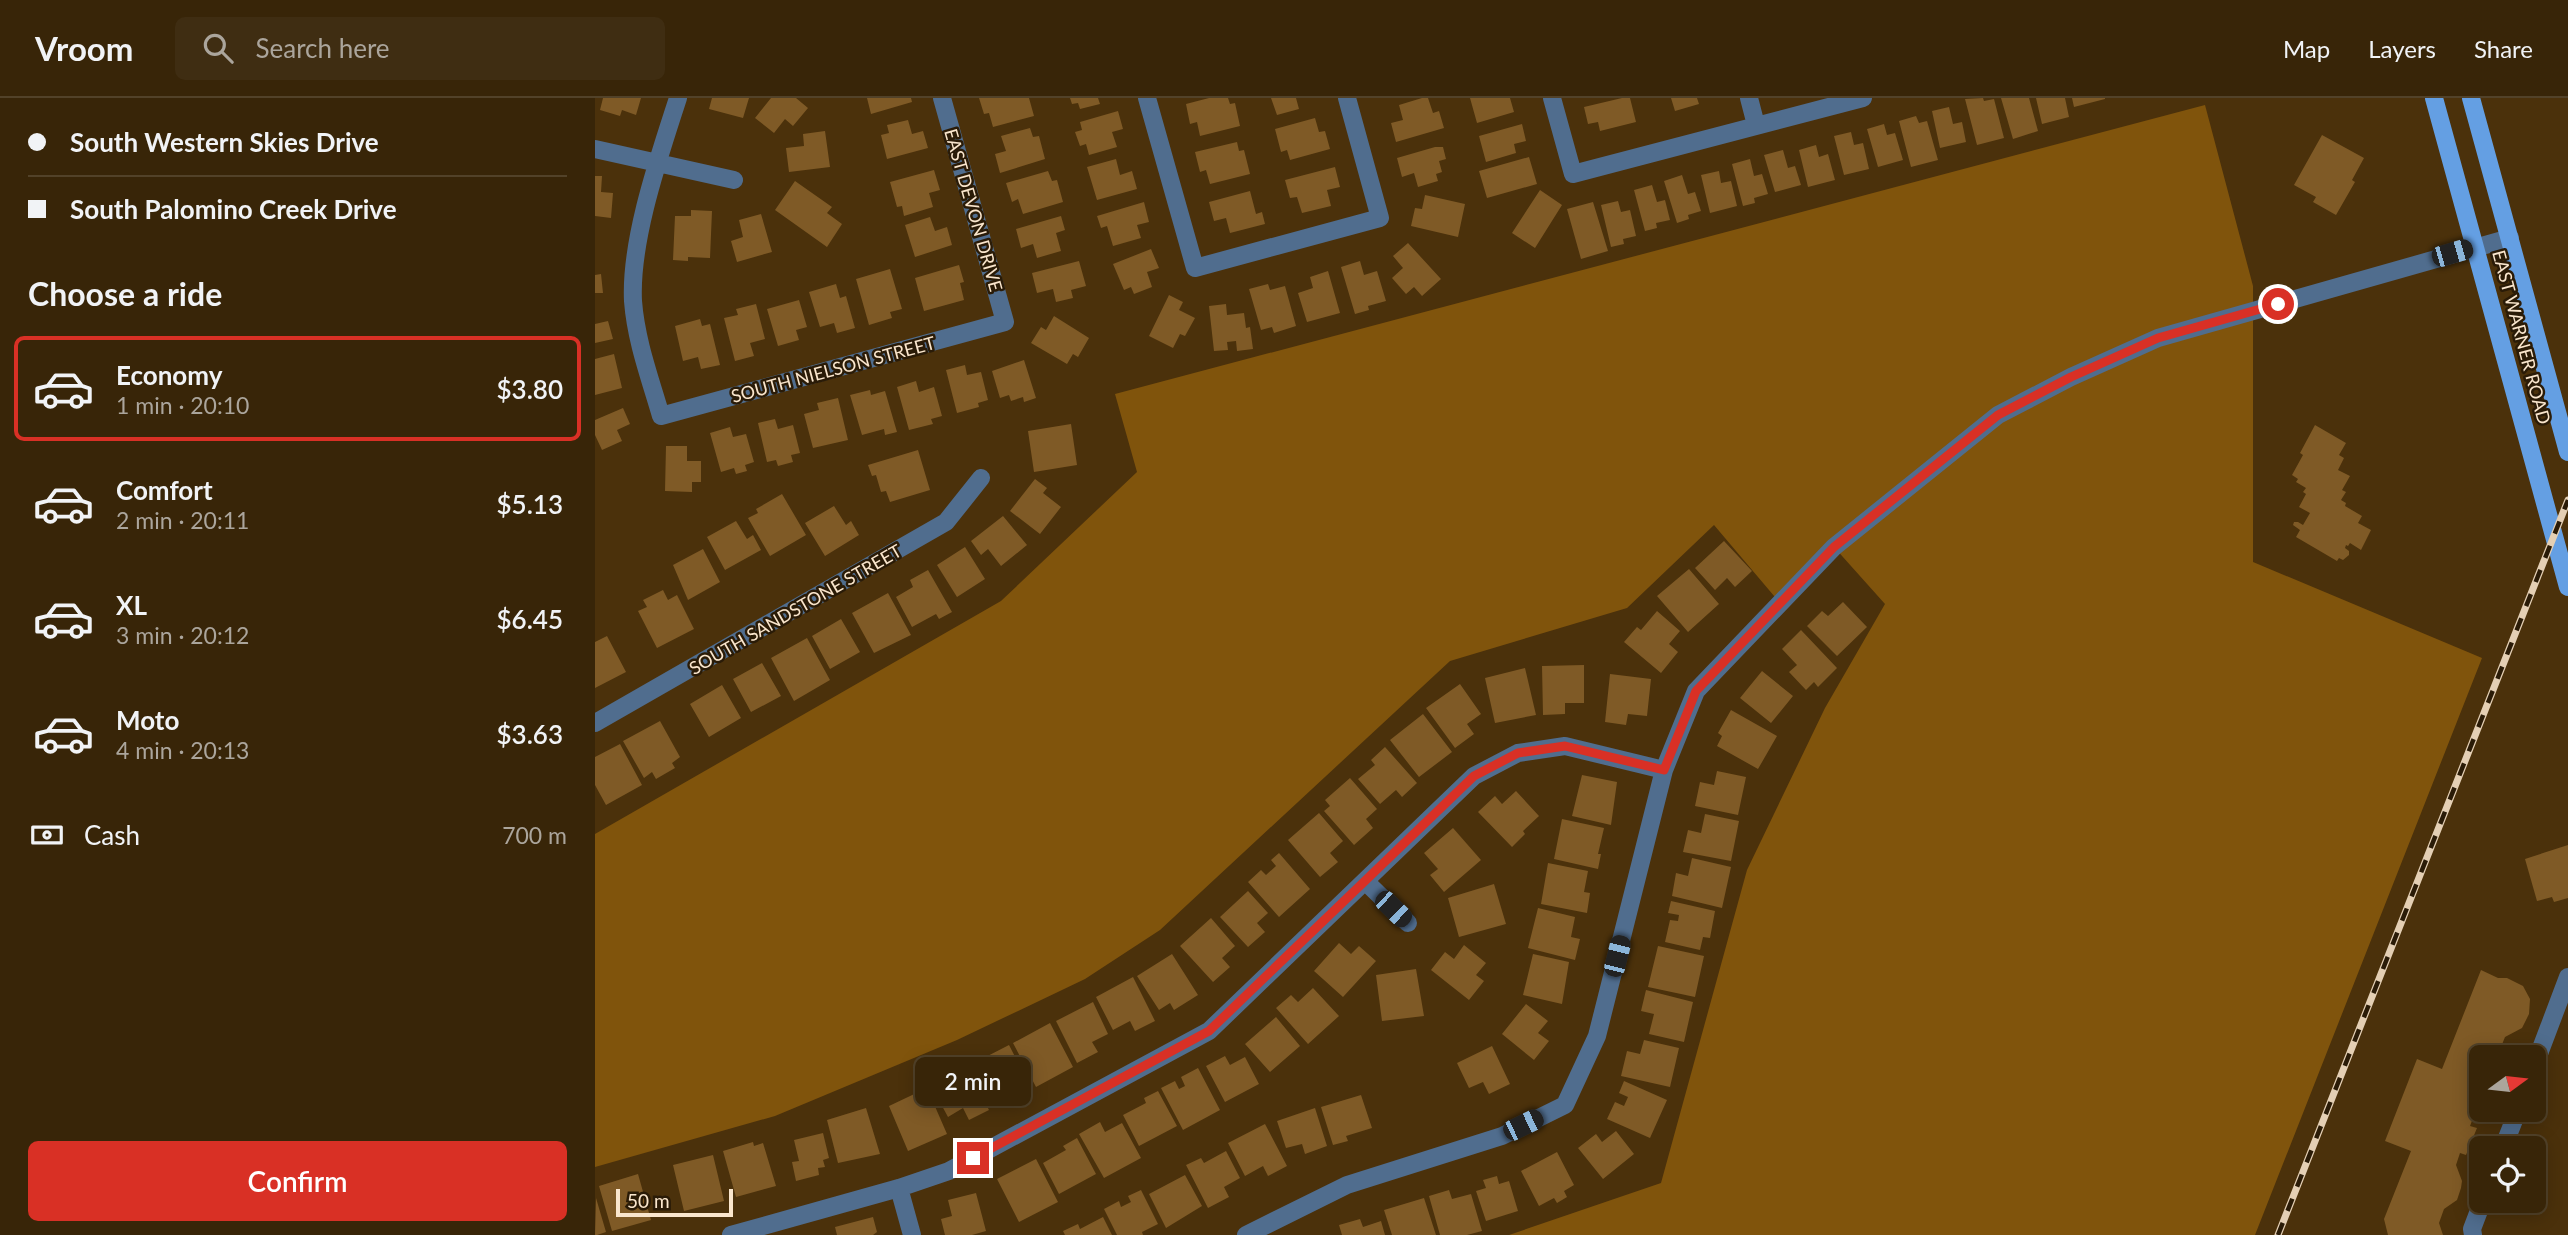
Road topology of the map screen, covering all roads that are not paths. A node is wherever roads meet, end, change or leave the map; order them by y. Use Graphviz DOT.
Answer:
graph roads {
  1 [pos="678,98"];
  2 [pos="942,98"];
  3 [pos="1147,98"];
  4 [pos="1347,98"];
  5 [pos="1552,98"];
  6 [pos="1749,98"];
  7 [pos="1863,98"];
  8 [pos="2434,98"];
  9 [pos="2471,98"];
  10 [pos="1756,125"];
  11 [pos="595,149"];
  12 [pos="657,164"];
  13 [pos="734,180"];
  14 [pos="2509,238"];
  15 [pos="2475,246"];
  16 [pos="1005,322"];
  17 [pos="2568,452"];
  18 [pos="981,478"];
  19 [pos="2568,587"];
  20 [pos="595,723"];
  21 [pos="1664,770"];
  22 [pos="1365,881"];
  23 [pos="1408,923"];
  24 [pos="2568,977"];
  25 [pos="2542,1045"];
  26 [pos="899,1188"];
  27 [pos="2478,1213"];
  28 [pos="731,1235"];
  29 [pos="912,1235"];
  30 [pos="1247,1235"];
  31 [pos="2473,1235"];
  1 -- 12 [label="street"];
  2 -- 16 [label="street, EAST DEVON DRIVE"];
  3 -- 4 [label="street"];
  5 -- 10 [label="street"];
  6 -- 10 [label="street"];
  7 -- 10 [label="street"];
  8 -- 15 [label="main road, EAST WARNER ROAD"];
  9 -- 14 [label="main road, EAST WARNER ROAD"];
  11 -- 12 [label="street"];
  12 -- 13 [label="street"];
  12 -- 16 [label="street, SOUTH NIELSON STREET"];
  14 -- 15 [label="street"];
  14 -- 17 [label="main road, EAST WARNER ROAD"];
  15 -- 19 [label="main road, EAST WARNER ROAD"];
  15 -- 21 [label="street"];
  18 -- 20 [label="street, SOUTH SANDSTONE STREET"];
  21 -- 22 [label="street"];
  21 -- 30 [label="street"];
  22 -- 23 [label="street"];
  22 -- 26 [label="street"];
  24 -- 25 [label="street"];
  26 -- 28 [label="street"];
  26 -- 29 [label="street"];
  27 -- 31 [label="street"];
}
